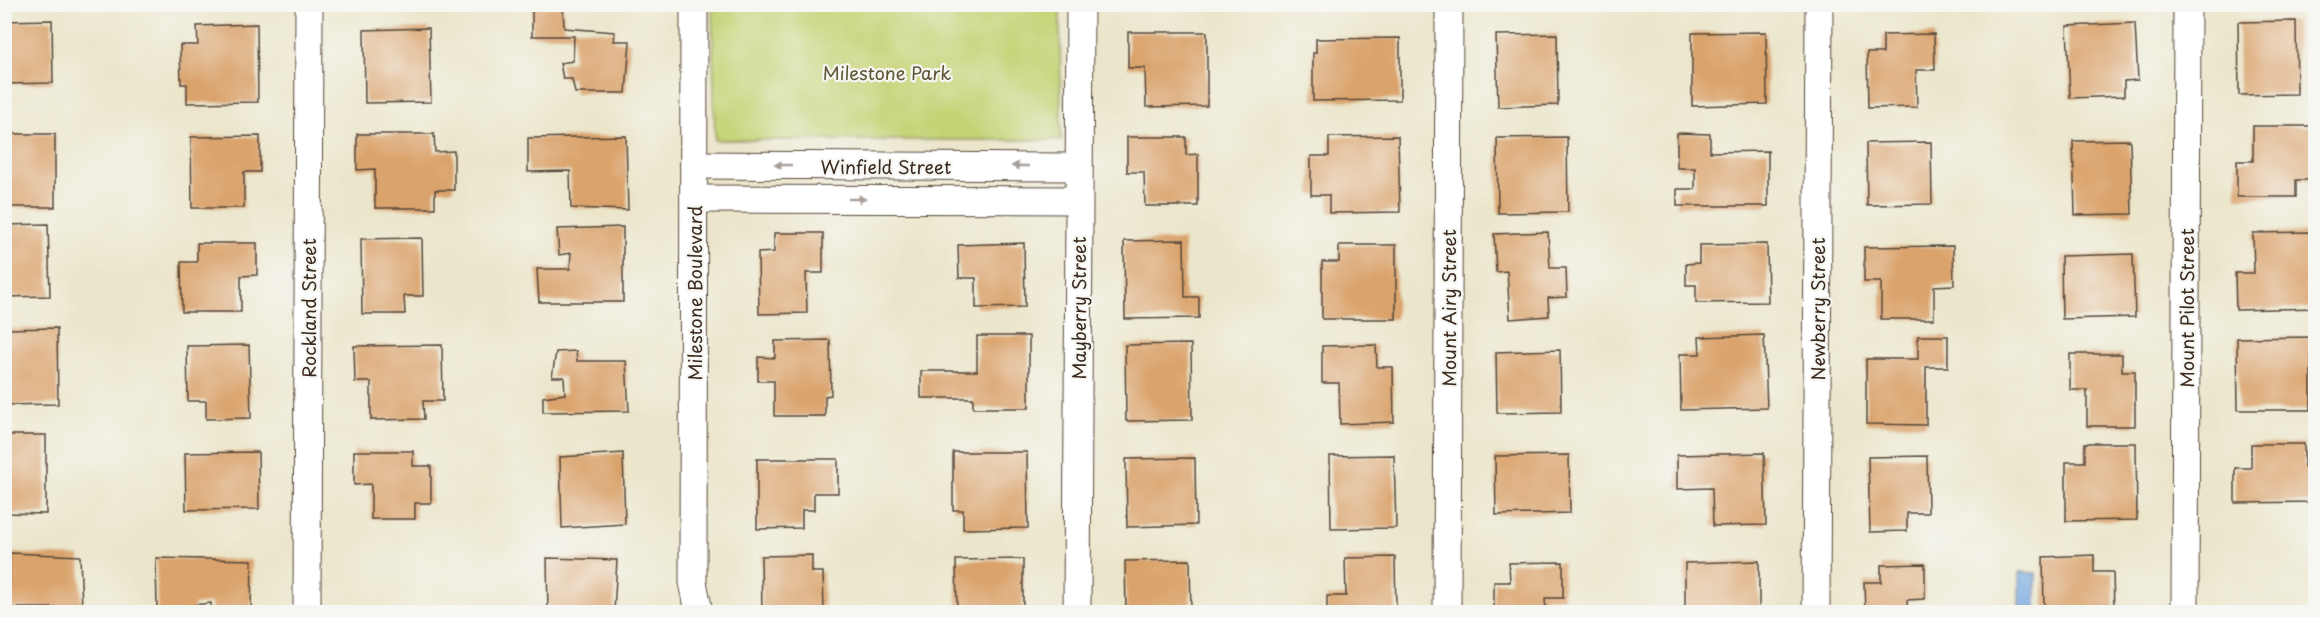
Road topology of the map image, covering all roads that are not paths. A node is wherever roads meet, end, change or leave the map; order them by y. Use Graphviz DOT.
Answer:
graph roads {
  1 [pos="309,4"];
  2 [pos="694,4"];
  3 [pos="1080,4"];
  4 [pos="1449,4"];
  5 [pos="1818,4"];
  6 [pos="2187,4"];
  7 [pos="694,165"];
  8 [pos="1078,167"];
  9 [pos="694,199"];
  10 [pos="1078,200"];
  11 [pos="693,582"];
  12 [pos="307,612"];
  13 [pos="686,612"];
  14 [pos="699,612"];
  15 [pos="1077,612"];
  16 [pos="1447,612"];
  17 [pos="1816,612"];
  18 [pos="2185,612"];
  1 -- 12 [label="street, Rockland Street"];
  2 -- 7 [label="street, Milestone Boulevard"];
  3 -- 8 [label="street, Mayberry Street"];
  4 -- 16 [label="street, Mount Airy Street"];
  5 -- 17 [label="street, Newberry Street"];
  6 -- 18 [label="street, Mount Pilot Street"];
  8 -- 7 [label="street, Winfield Street, one-way"];
  7 -- 9 [label="street, Milestone Boulevard"];
  8 -- 10 [label="street, Mayberry Street"];
  9 -- 10 [label="street, Winfield Street, one-way"];
  9 -- 11 [label="street, Milestone Boulevard"];
  10 -- 15 [label="street, Mayberry Street"];
  11 -- 13 [label="street, Milestone Boulevard"];
  11 -- 14 [label="street, Milestone Boulevard"];
}
